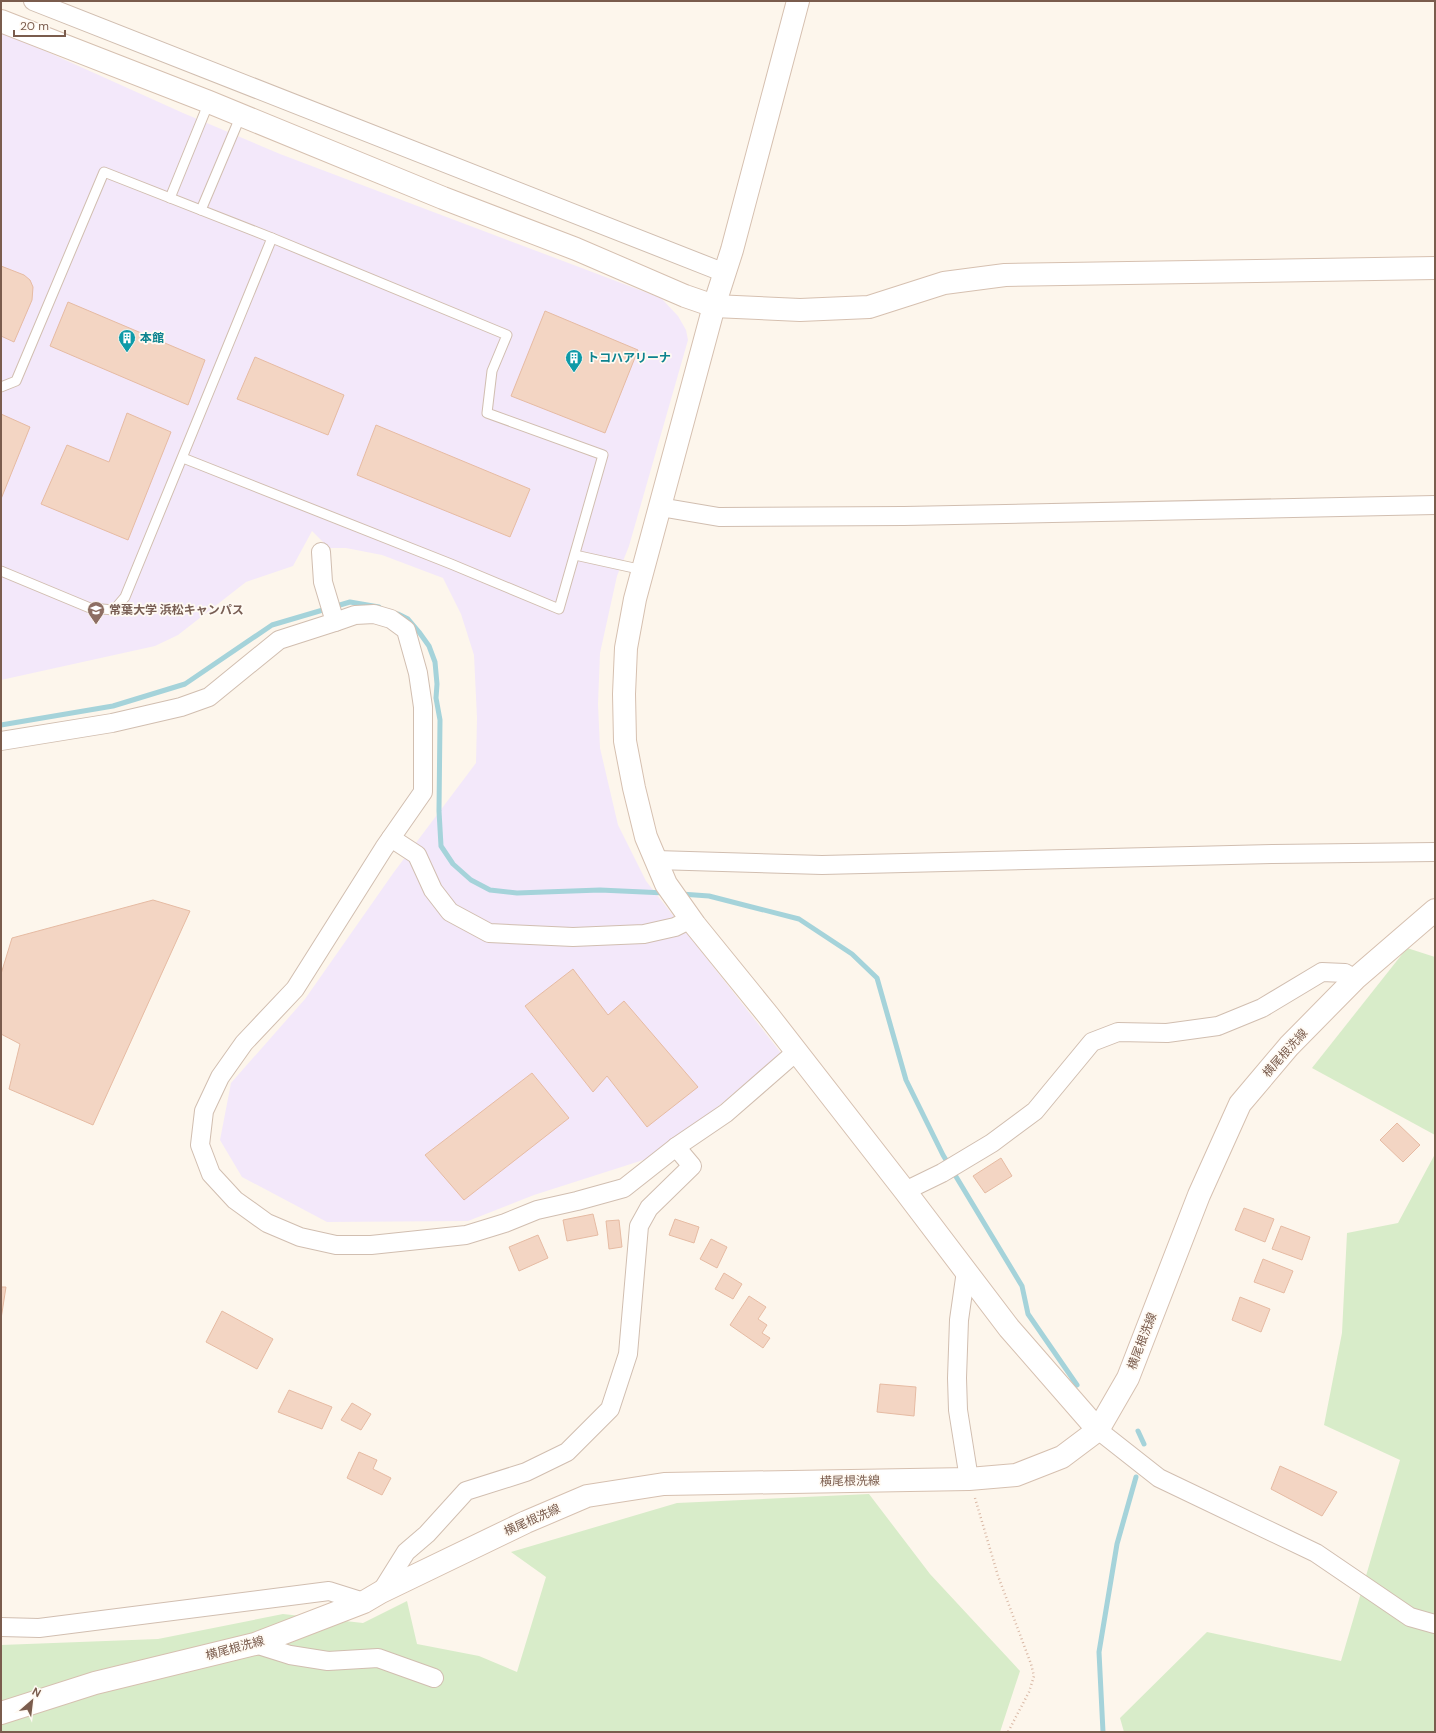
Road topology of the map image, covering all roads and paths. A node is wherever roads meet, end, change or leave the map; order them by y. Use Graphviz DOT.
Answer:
graph roads {
  1 [pos="33,1"];
  2 [pos="798,1"];
  3 [pos="1,21"];
  4 [pos="209,102"];
  5 [pos="241,115"];
  6 [pos="170,198"];
  7 [pos="202,210"];
  8 [pos="272,238"];
  9 [pos="1435,268"];
  10 [pos="725,273"];
  11 [pos="714,306"];
  12 [pos="1,387"];
  13 [pos="183,458"];
  14 [pos="1435,505"];
  15 [pos="660,507"];
  16 [pos="321,552"];
  17 [pos="575,555"];
  18 [pos="643,570"];
  19 [pos="1,571"];
  20 [pos="333,617"];
  21 [pos="1,742"];
  22 [pos="391,838"];
  23 [pos="1435,852"];
  24 [pos="656,860"];
  25 [pos="1435,910"];
  26 [pos="691,920"];
  27 [pos="1355,979"];
  28 [pos="796,1052"];
  29 [pos="676,1147"];
  30 [pos="905,1191"];
  31 [pos="966,1271"];
  32 [pos="1098,1430"];
  33 [pos="969,1479"];
  34 [pos="373,1597"];
  35 [pos="1435,1624"];
  36 [pos="1,1627"];
  37 [pos="255,1644"];
  38 [pos="434,1678"];
  39 [pos="1,1713"];
  40 [pos="1008,1732"];
  1 -- 10 [label="street"];
  2 -- 10 [label="street"];
  3 -- 4 [label="street"];
  4 -- 5 [label="street"];
  4 -- 6 [label="lane"];
  5 -- 7 [label="lane"];
  5 -- 11 [label="street"];
  6 -- 7 [label="lane"];
  6 -- 12 [label="lane"];
  7 -- 8 [label="lane"];
  8 -- 13 [label="lane"];
  8 -- 17 [label="lane"];
  9 -- 11 [label="street"];
  10 -- 11 [label="street"];
  11 -- 15 [label="street"];
  13 -- 17 [label="lane"];
  13 -- 19 [label="lane"];
  14 -- 15 [label="street"];
  15 -- 18 [label="street"];
  16 -- 20 [label="street"];
  17 -- 18 [label="lane"];
  18 -- 24 [label="street"];
  20 -- 21 [label="street"];
  20 -- 22 [label="street"];
  22 -- 26 [label="street"];
  22 -- 29 [label="street"];
  23 -- 24 [label="street"];
  24 -- 26 [label="street"];
  25 -- 27 [label="street, 横尾根洗線"];
  26 -- 28 [label="street"];
  27 -- 30 [label="street"];
  27 -- 32 [label="street, 横尾根洗線"];
  28 -- 29 [label="street"];
  28 -- 30 [label="street"];
  29 -- 34 [label="street"];
  30 -- 31 [label="street"];
  31 -- 32 [label="street"];
  31 -- 33 [label="street"];
  32 -- 33 [label="street, 横尾根洗線"];
  32 -- 35 [label="street"];
  33 -- 34 [label="street, 横尾根洗線"];
  33 -- 40 [label="path"];
  34 -- 36 [label="street"];
  34 -- 37 [label="street, 横尾根洗線"];
  37 -- 38 [label="street"];
  37 -- 39 [label="street, 横尾根洗線"];
}
